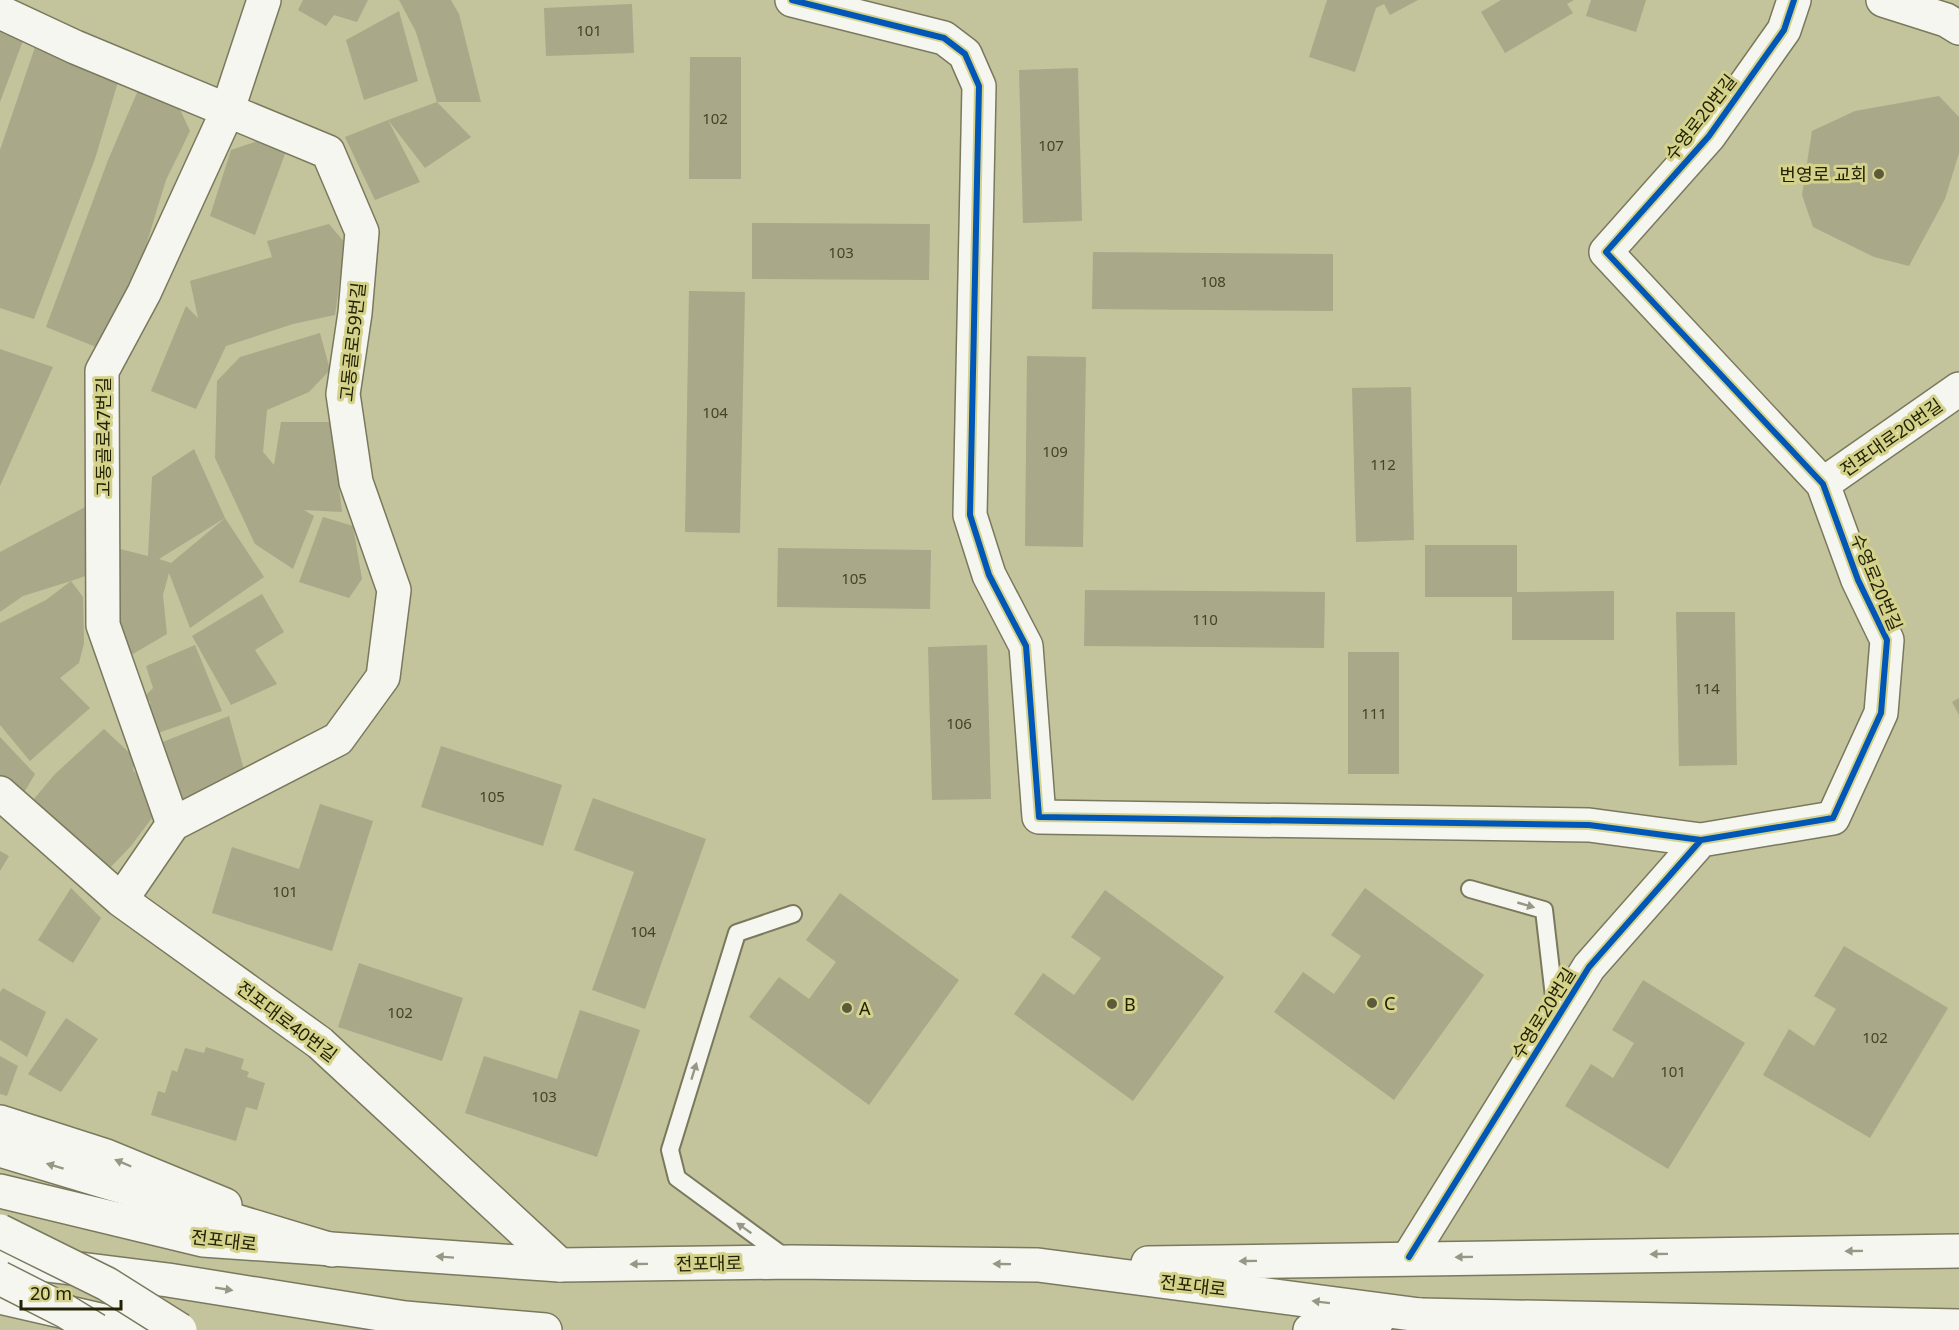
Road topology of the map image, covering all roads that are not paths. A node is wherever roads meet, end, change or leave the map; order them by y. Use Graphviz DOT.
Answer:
graph roads {
  1 [pos="264,0"];
  2 [pos="792,0"];
  3 [pos="1794,0"];
  4 [pos="1883,0"];
  5 [pos="0,12"];
  6 [pos="1959,28"];
  7 [pos="227,112"];
  8 [pos="1959,389"];
  9 [pos="1822,484"];
  10 [pos="0,793"];
  11 [pos="173,824"];
  12 [pos="1701,840"];
  13 [pos="1470,889"];
  14 [pos="121,900"];
  15 [pos="793,914"];
  16 [pos="1557,1020"];
  17 [pos="0,1122"];
  18 [pos="0,1150"];
  19 [pos="0,1191"];
  20 [pos="0,1231"];
  21 [pos="1959,1239"];
  22 [pos="332,1250"];
  23 [pos="1912,1251"];
  24 [pos="1959,1251"];
  25 [pos="1409,1257"];
  26 [pos="0,1259"];
  27 [pos="792,1262"];
  28 [pos="560,1265"];
  29 [pos="1038,1265"];
  30 [pos="0,1278"];
  31 [pos="0,1297"];
  32 [pos="0,1311"];
  33 [pos="1420,1315"];
  34 [pos="1959,1326"];
  35 [pos="72,1330"];
  36 [pos="96,1330"];
  37 [pos="159,1330"];
  38 [pos="180,1330"];
  39 [pos="545,1330"];
  40 [pos="1310,1330"];
  1 -- 7 [label="main road, 고동골로47번길"];
  2 -- 12 [label="main road"];
  3 -- 9 [label="main road, 수영로20번길"];
  4 -- 6 [label="main road"];
  5 -- 7 [label="main road, 고동골로59번길"];
  7 -- 11 [label="main road, 고동골로47번길"];
  7 -- 11 [label="main road, 고동골로59번길"];
  8 -- 9 [label="main road, 전포대로20번길"];
  9 -- 12 [label="main road, 수영로20번길"];
  10 -- 14 [label="main road, 전포대로40번길"];
  11 -- 14 [label="main road, 고동골로59번길"];
  12 -- 16 [label="main road, 수영로20번길"];
  13 -- 16 [label="lane, one-way"];
  14 -- 28 [label="main road, 전포대로40번길"];
  27 -- 15 [label="lane, one-way"];
  16 -- 25 [label="main road, 수영로20번길"];
  22 -- 17 [label="main road, one-way"];
  22 -- 18 [label="main road, one-way"];
  19 -- 22 [label="main road, 전포대로"];
  20 -- 38 [label="main road, bridge"];
  21 -- 23 [label="main road"];
  28 -- 22 [label="main road, 전포대로, one-way"];
  23 -- 24 [label="main road"];
  23 -- 25 [label="main road, one-way"];
  25 -- 29 [label="main road, one-way"];
  26 -- 39 [label="main road, one-way"];
  27 -- 28 [label="main road, 전포대로, one-way"];
  29 -- 27 [label="main road, 전포대로, one-way"];
  33 -- 29 [label="main road, 전포대로, one-way"];
  30 -- 36 [label="main road, bridge"];
  31 -- 37 [label="main road, bridge"];
  32 -- 35 [label="main road"];
  33 -- 34 [label="main road, 전포대로"];
  33 -- 40 [label="main road, 전포대로"];
}
